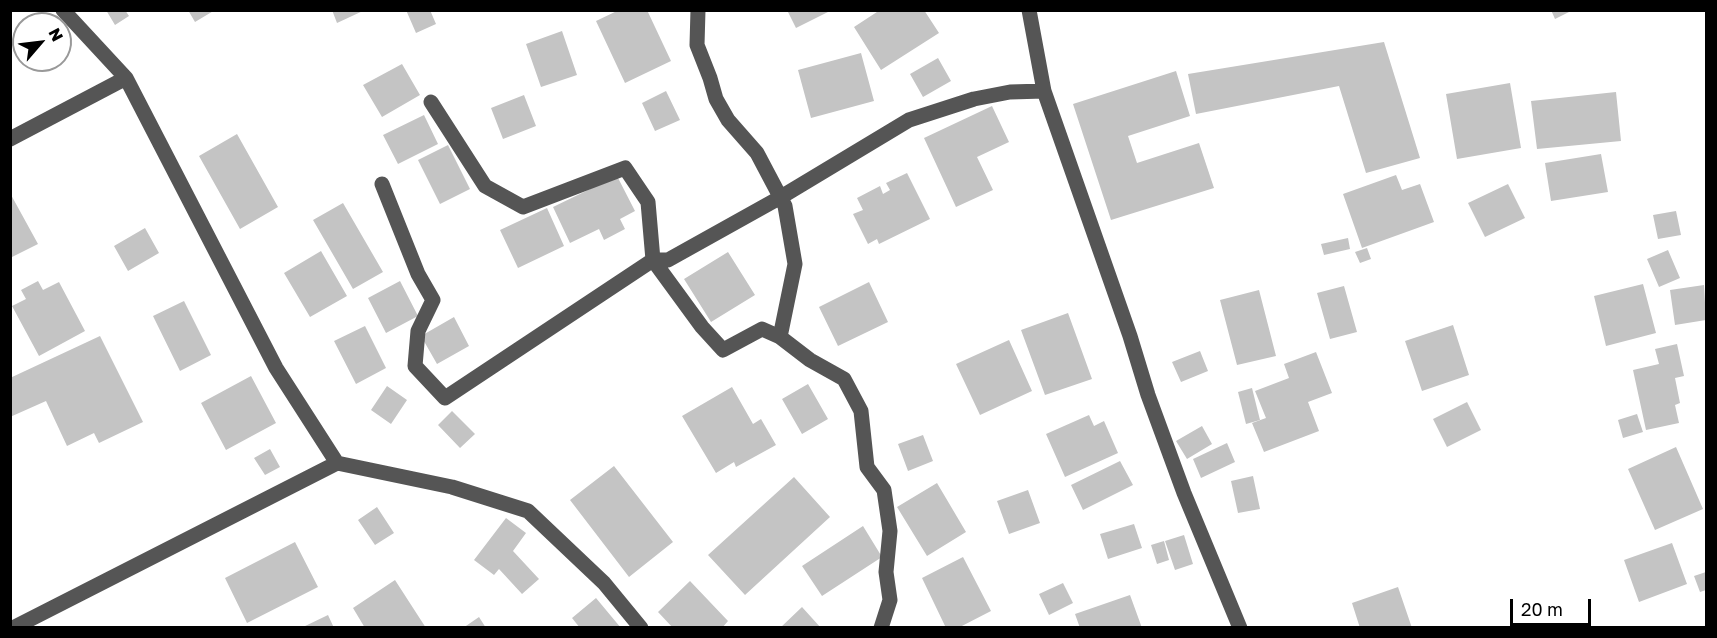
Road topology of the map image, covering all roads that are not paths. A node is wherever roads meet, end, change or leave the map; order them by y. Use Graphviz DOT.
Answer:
graph roads {
  1 [pos="63,10"];
  2 [pos="698,10"];
  3 [pos="1029,10"];
  4 [pos="126,78"];
  5 [pos="1044,91"];
  6 [pos="431,102"];
  7 [pos="10,139"];
  8 [pos="382,184"];
  9 [pos="781,197"];
  10 [pos="653,261"];
  11 [pos="780,337"];
  12 [pos="337,463"];
  13 [pos="13,627"];
  14 [pos="641,627"];
  15 [pos="881,627"];
  16 [pos="1240,627"];
  1 -- 4 [label="street"];
  2 -- 9 [label="street"];
  3 -- 5 [label="street"];
  4 -- 7 [label="street"];
  4 -- 12 [label="street"];
  5 -- 9 [label="street"];
  5 -- 16 [label="street"];
  6 -- 10 [label="street"];
  8 -- 10 [label="street"];
  9 -- 10 [label="street"];
  9 -- 11 [label="street"];
  10 -- 11 [label="street"];
  11 -- 15 [label="street"];
  12 -- 13 [label="street"];
  12 -- 14 [label="street"];
}
